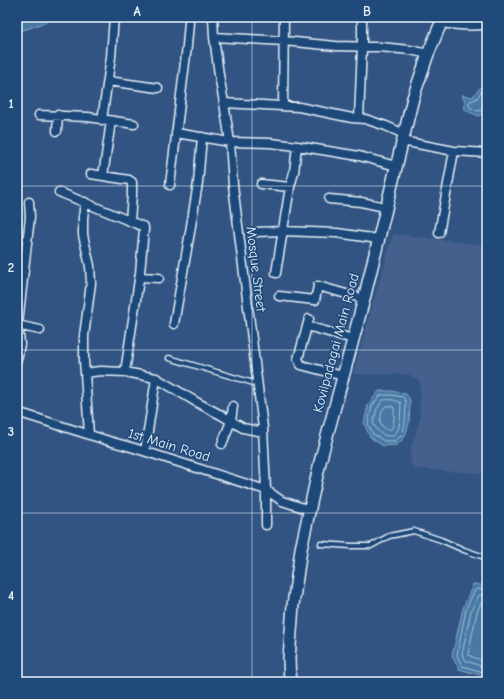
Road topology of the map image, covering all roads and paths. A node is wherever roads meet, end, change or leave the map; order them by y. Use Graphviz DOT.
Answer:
graph roads {
  1 [pos="114,17"];
  2 [pos="213,17"];
  3 [pos="284,17"];
  4 [pos="362,17"];
  5 [pos="442,20"];
  6 [pos="189,22"];
  7 [pos="487,24"];
  8 [pos="214,37"];
  9 [pos="284,41"];
  10 [pos="362,47"];
  11 [pos="428,54"];
  12 [pos="108,81"];
  13 [pos="158,88"];
  14 [pos="224,103"];
  15 [pos="284,106"];
  16 [pos="39,115"];
  17 [pos="58,115"];
  18 [pos="359,118"];
  19 [pos="107,120"];
  20 [pos="134,124"];
  21 [pos="57,131"];
  22 [pos="176,133"];
  23 [pos="202,137"];
  24 [pos="403,138"];
  25 [pos="230,142"];
  26 [pos="297,146"];
  27 [pos="454,151"];
  28 [pos="487,153"];
  29 [pos="396,166"];
  30 [pos="91,174"];
  31 [pos="103,176"];
  32 [pos="261,184"];
  33 [pos="170,185"];
  34 [pos="290,187"];
  35 [pos="59,192"];
  36 [pos="329,199"];
  37 [pos="29,202"];
  38 [pos="85,202"];
  39 [pos="386,207"];
  40 [pos="130,221"];
  41 [pos="282,231"];
  42 [pos="257,232"];
  43 [pos="439,233"];
  44 [pos="378,239"];
  45 [pos="276,273"];
  46 [pos="140,277"];
  47 [pos="159,278"];
  48 [pos="279,296"];
  49 [pos="364,299"];
  50 [pos="174,324"];
  51 [pos="17,325"];
  52 [pos="40,330"];
  53 [pos="353,339"];
  54 [pos="169,358"];
  55 [pos="17,360"];
  56 [pos="125,372"];
  57 [pos="85,373"];
  58 [pos="343,376"];
  59 [pos="156,378"];
  60 [pos="257,384"];
  61 [pos="233,406"];
  62 [pos="17,412"];
  63 [pos="231,421"];
  64 [pos="263,432"];
  65 [pos="89,435"];
  66 [pos="222,444"];
  67 [pos="145,451"];
  68 [pos="266,490"];
  69 [pos="310,510"];
  70 [pos="266,525"];
  71 [pos="321,544"];
  72 [pos="487,558"];
  73 [pos="290,682"];
  1 -- 12 [label="street"];
  2 -- 8 [label="street, Mosque Street"];
  3 -- 9 [label="street"];
  4 -- 10 [label="street"];
  5 -- 7 [label="street"];
  5 -- 11 [label="main road, Kovilpadagai Main Road"];
  6 -- 22 [label="street"];
  8 -- 9 [label="street"];
  8 -- 14 [label="street, Mosque Street"];
  9 -- 10 [label="street"];
  9 -- 15 [label="street"];
  10 -- 11 [label="street"];
  10 -- 18 [label="street"];
  11 -- 24 [label="main road, Kovilpadagai Main Road"];
  12 -- 13 [label="street"];
  12 -- 19 [label="street"];
  14 -- 15 [label="street"];
  14 -- 25 [label="street, Mosque Street"];
  15 -- 18 [label="street"];
  16 -- 17 [label="street"];
  17 -- 19 [label="street"];
  17 -- 21 [label="street"];
  18 -- 24 [label="street"];
  19 -- 20 [label="street"];
  19 -- 31 [label="street"];
  22 -- 23 [label="street"];
  22 -- 33 [label="street"];
  23 -- 25 [label="street"];
  23 -- 50 [label="street"];
  24 -- 27 [label="street"];
  24 -- 29 [label="main road, Kovilpadagai Main Road"];
  25 -- 26 [label="street"];
  25 -- 60 [label="street, Mosque Street"];
  26 -- 29 [label="street"];
  26 -- 34 [label="street"];
  27 -- 28 [label="street"];
  27 -- 43 [label="street"];
  29 -- 39 [label="main road, Kovilpadagai Main Road"];
  30 -- 31 [label="street"];
  31 -- 40 [label="street"];
  32 -- 34 [label="street"];
  34 -- 41 [label="street"];
  35 -- 38 [label="street"];
  36 -- 39 [label="street"];
  37 -- 51 [label="street"];
  38 -- 40 [label="street"];
  38 -- 57 [label="street"];
  39 -- 44 [label="main road, Kovilpadagai Main Road"];
  40 -- 46 [label="street"];
  41 -- 42 [label="street"];
  41 -- 44 [label="street"];
  41 -- 45 [label="street"];
  44 -- 49 [label="main road, Kovilpadagai Main Road"];
  46 -- 47 [label="street"];
  46 -- 56 [label="street"];
  48 -- 49 [label="street"];
  49 -- 53 [label="main road, Kovilpadagai Main Road"];
  51 -- 52 [label="street"];
  51 -- 55 [label="street"];
  53 -- 58 [label="main road, Kovilpadagai Main Road"];
  53 -- 58 [label="street"];
  54 -- 60 [label="lane"];
  56 -- 57 [label="street"];
  56 -- 59 [label="street"];
  57 -- 65 [label="street"];
  58 -- 69 [label="main road, Kovilpadagai Main Road"];
  59 -- 63 [label="street"];
  59 -- 67 [label="street"];
  60 -- 64 [label="street, Mosque Street"];
  61 -- 63 [label="street"];
  62 -- 65 [label="street, 1st Main Road"];
  63 -- 64 [label="street"];
  63 -- 66 [label="street"];
  64 -- 68 [label="street, Mosque Street"];
  65 -- 67 [label="street, 1st Main Road"];
  67 -- 68 [label="street, 1st Main Road"];
  68 -- 69 [label="street, 1st Main Road"];
  68 -- 70 [label="street, Mosque Street"];
  69 -- 73 [label="main road, Kovilpadagai Main Road"];
  71 -- 72 [label="lane"];
}
